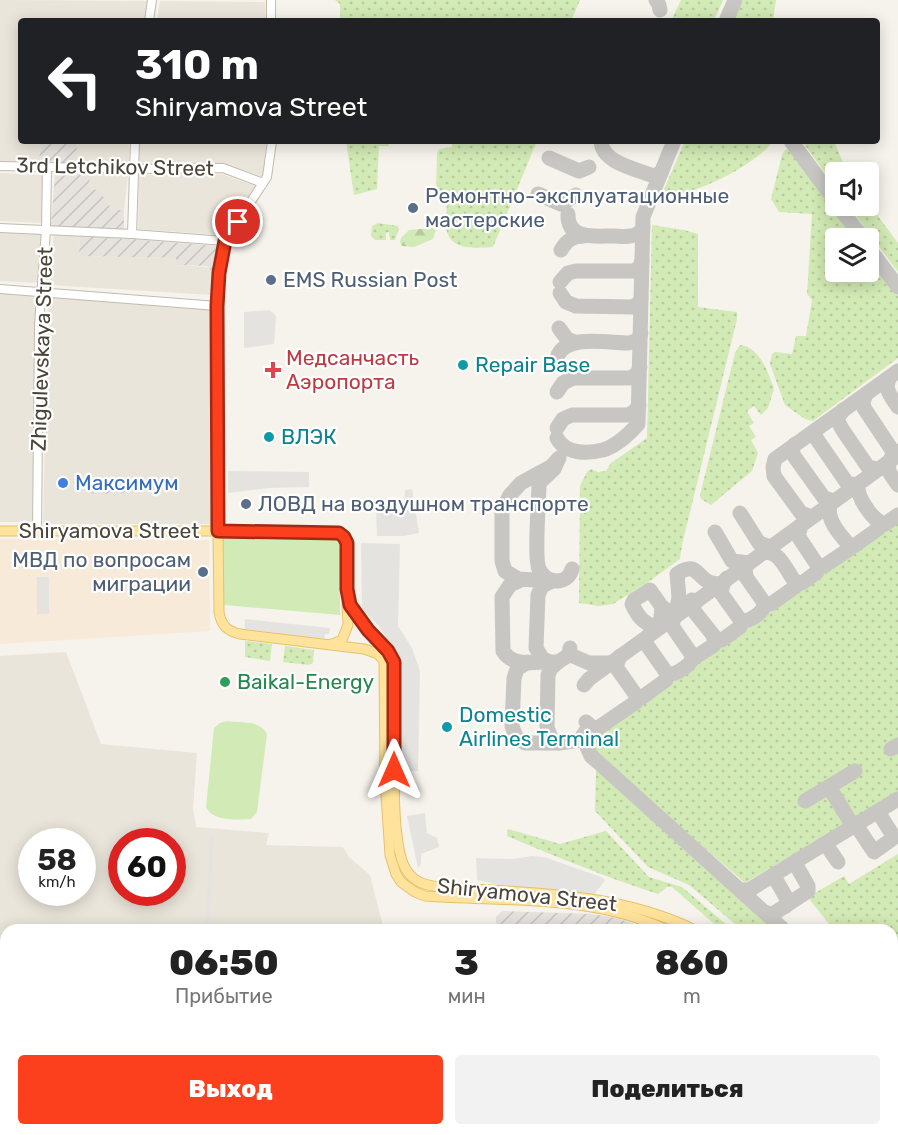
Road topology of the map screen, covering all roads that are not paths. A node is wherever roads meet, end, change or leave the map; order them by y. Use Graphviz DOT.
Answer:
graph roads {
  1 [pos="153,0"];
  2 [pos="271,0"];
  3 [pos="150,18"];
  4 [pos="271,18"];
  5 [pos="135,144"];
  6 [pos="272,144"];
  7 [pos="0,166"];
  8 [pos="47,168"];
  9 [pos="134,169"];
  10 [pos="263,183"];
  11 [pos="0,228"];
  12 [pos="46,230"];
  13 [pos="132,234"];
  14 [pos="225,241"];
  15 [pos="0,289"];
  16 [pos="41,292"];
  17 [pos="217,306"];
  18 [pos="0,531"];
  19 [pos="37,531"];
  20 [pos="218,531"];
  21 [pos="347,589"];
  22 [pos="323,645"];
  23 [pos="661,916"];
  24 [pos="653,924"];
  25 [pos="673,924"];
  26 [pos="680,924"];
  1 -- 3 [label="street"];
  2 -- 4 [label="street"];
  5 -- 9 [label="street"];
  6 -- 10 [label="street"];
  7 -- 8 [label="street, 3rd Letchikov Street"];
  8 -- 9 [label="street, 3rd Letchikov Street"];
  8 -- 12 [label="street, Zhigulevskaya Street"];
  9 -- 10 [label="street, 3rd Letchikov Street"];
  9 -- 13 [label="street"];
  10 -- 14 [label="street"];
  11 -- 12 [label="street"];
  12 -- 13 [label="street"];
  12 -- 16 [label="street, Zhigulevskaya Street"];
  13 -- 14 [label="street"];
  14 -- 17 [label="street"];
  15 -- 16 [label="street"];
  16 -- 17 [label="street"];
  16 -- 19 [label="street, Zhigulevskaya Street"];
  17 -- 20 [label="street"];
  18 -- 19 [label="main road, Shiryamova Street"];
  19 -- 20 [label="main road, Shiryamova Street"];
  20 -- 21 [label="main road, Shiryamova Street"];
  20 -- 22 [label="main road, Shiryamova Street"];
  21 -- 22 [label="main road"];
  21 -- 23 [label="main road, Shiryamova Street"];
  22 -- 24 [label="main road, Shiryamova Street"];
  23 -- 25 [label="main road"];
  23 -- 26 [label="main road, Shiryamova Street"];
}
